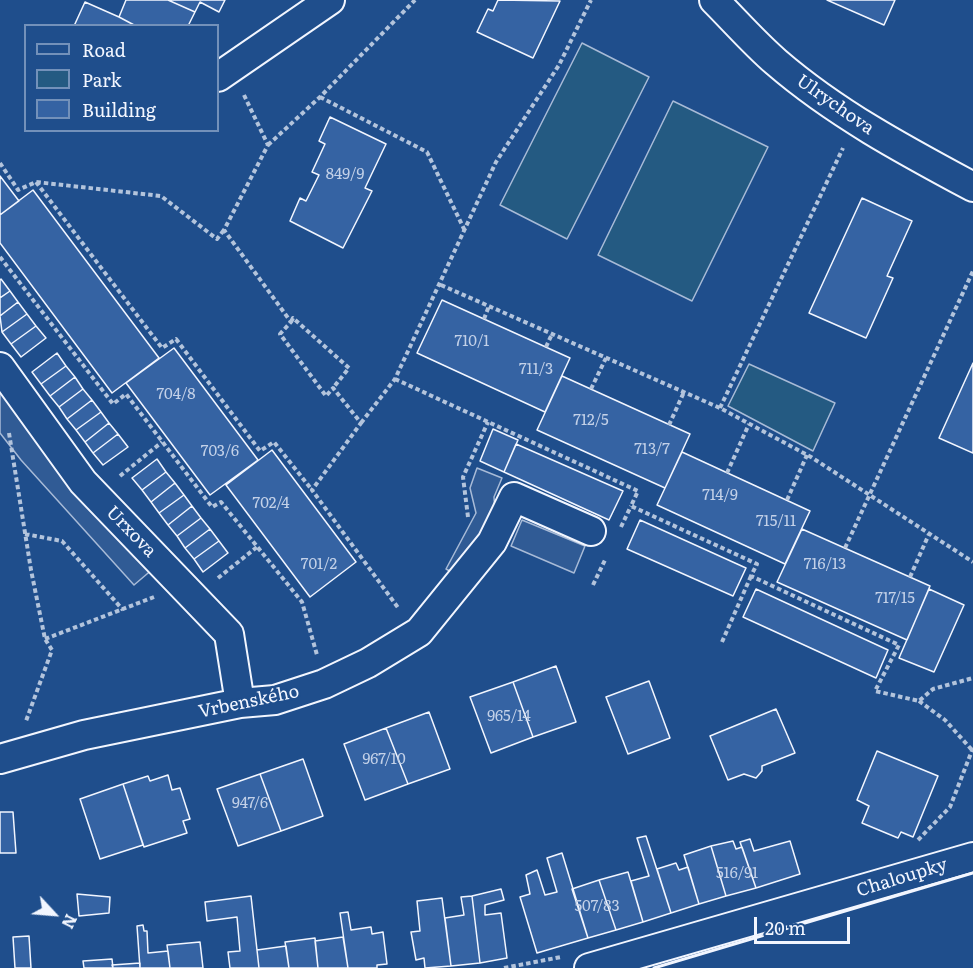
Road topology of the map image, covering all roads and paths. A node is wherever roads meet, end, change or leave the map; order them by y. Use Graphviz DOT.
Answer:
graph roads {
  1 [pos="330,0"];
  2 [pos="415,0"];
  3 [pos="591,0"];
  4 [pos="714,0"];
  5 [pos="221,74"];
  6 [pos="320,97"];
  7 [pos="856,120"];
  8 [pos="268,145"];
  9 [pos="0,163"];
  10 [pos="36,182"];
  11 [pos="973,187"];
  12 [pos="224,230"];
  13 [pos="465,231"];
  14 [pos="0,257"];
  15 [pos="973,271"];
  16 [pos="441,285"];
  17 [pos="489,306"];
  18 [pos="484,319"];
  19 [pos="291,322"];
  20 [pos="552,334"];
  21 [pos="546,347"];
  22 [pos="606,358"];
  23 [pos="7,377"];
  24 [pos="395,379"];
  25 [pos="333,388"];
  26 [pos="591,389"];
  27 [pos="684,392"];
  28 [pos="720,408"];
  29 [pos="488,422"];
  30 [pos="361,423"];
  31 [pos="749,423"];
  32 [pos="669,425"];
  33 [pos="162,442"];
  34 [pos="807,455"];
  35 [pos="727,473"];
  36 [pos="312,490"];
  37 [pos="96,496"];
  38 [pos="870,496"];
  39 [pos="787,500"];
  40 [pos="631,506"];
  41 [pos="465,524"];
  42 [pos="605,531"];
  43 [pos="25,534"];
  44 [pos="929,534"];
  45 [pos="257,547"];
  46 [pos="845,548"];
  47 [pos="973,562"];
  48 [pos="751,576"];
  49 [pos="910,578"];
  50 [pos="188,591"];
  51 [pos="123,610"];
  52 [pos="404,615"];
  53 [pos="45,639"];
  54 [pos="722,642"];
  55 [pos="317,656"];
  56 [pos="973,678"];
  57 [pos="919,701"];
  58 [pos="240,703"];
  59 [pos="25,724"];
  60 [pos="973,749"];
  61 [pos="0,759"];
  62 [pos="925,834"];
  63 [pos="973,857"];
  64 [pos="589,968"];
  1 -- 5 [label="street"];
  2 -- 6 [label="path"];
  3 -- 13 [label="path"];
  4 -- 7 [label="street, Ulrychova"];
  5 -- 8 [label="path"];
  6 -- 8 [label="path"];
  6 -- 13 [label="path"];
  7 -- 11 [label="street, Ulrychova"];
  7 -- 28 [label="path"];
  8 -- 12 [label="path"];
  9 -- 10 [label="path"];
  10 -- 12 [label="path"];
  10 -- 36 [label="path"];
  12 -- 19 [label="path"];
  13 -- 16 [label="path"];
  14 -- 33 [label="path"];
  15 -- 38 [label="path"];
  16 -- 17 [label="path"];
  16 -- 24 [label="path"];
  17 -- 18 [label="path"];
  17 -- 20 [label="path"];
  19 -- 25 [label="path"];
  19 -- 25 [label="path"];
  20 -- 21 [label="path"];
  20 -- 22 [label="path"];
  22 -- 26 [label="path"];
  22 -- 27 [label="path"];
  23 -- 37 [label="street, Urxova"];
  23 -- 43 [label="path"];
  24 -- 29 [label="path"];
  24 -- 30 [label="path"];
  25 -- 30 [label="path"];
  27 -- 28 [label="path"];
  27 -- 32 [label="path"];
  28 -- 31 [label="path"];
  29 -- 40 [label="path"];
  29 -- 41 [label="path"];
  30 -- 36 [label="path"];
  31 -- 34 [label="path"];
  31 -- 35 [label="path"];
  33 -- 37 [label="path"];
  33 -- 45 [label="path"];
  34 -- 38 [label="path"];
  34 -- 39 [label="path"];
  36 -- 52 [label="path"];
  37 -- 50 [label="street, Urxova"];
  38 -- 44 [label="path"];
  38 -- 46 [label="path"];
  40 -- 42 [label="path"];
  40 -- 48 [label="path"];
  42 -- 58 [label="street, Vrbenského"];
  43 -- 51 [label="path"];
  43 -- 53 [label="path"];
  44 -- 47 [label="path"];
  44 -- 49 [label="path"];
  45 -- 50 [label="path"];
  45 -- 55 [label="path"];
  48 -- 54 [label="path"];
  48 -- 57 [label="path"];
  50 -- 51 [label="path"];
  50 -- 58 [label="street, Urxova"];
  51 -- 53 [label="path"];
  53 -- 59 [label="path"];
  56 -- 57 [label="path"];
  57 -- 60 [label="path"];
  58 -- 61 [label="street, Vrbenského"];
  60 -- 62 [label="path"];
  63 -- 64 [label="street, Chaloupky"];
}
